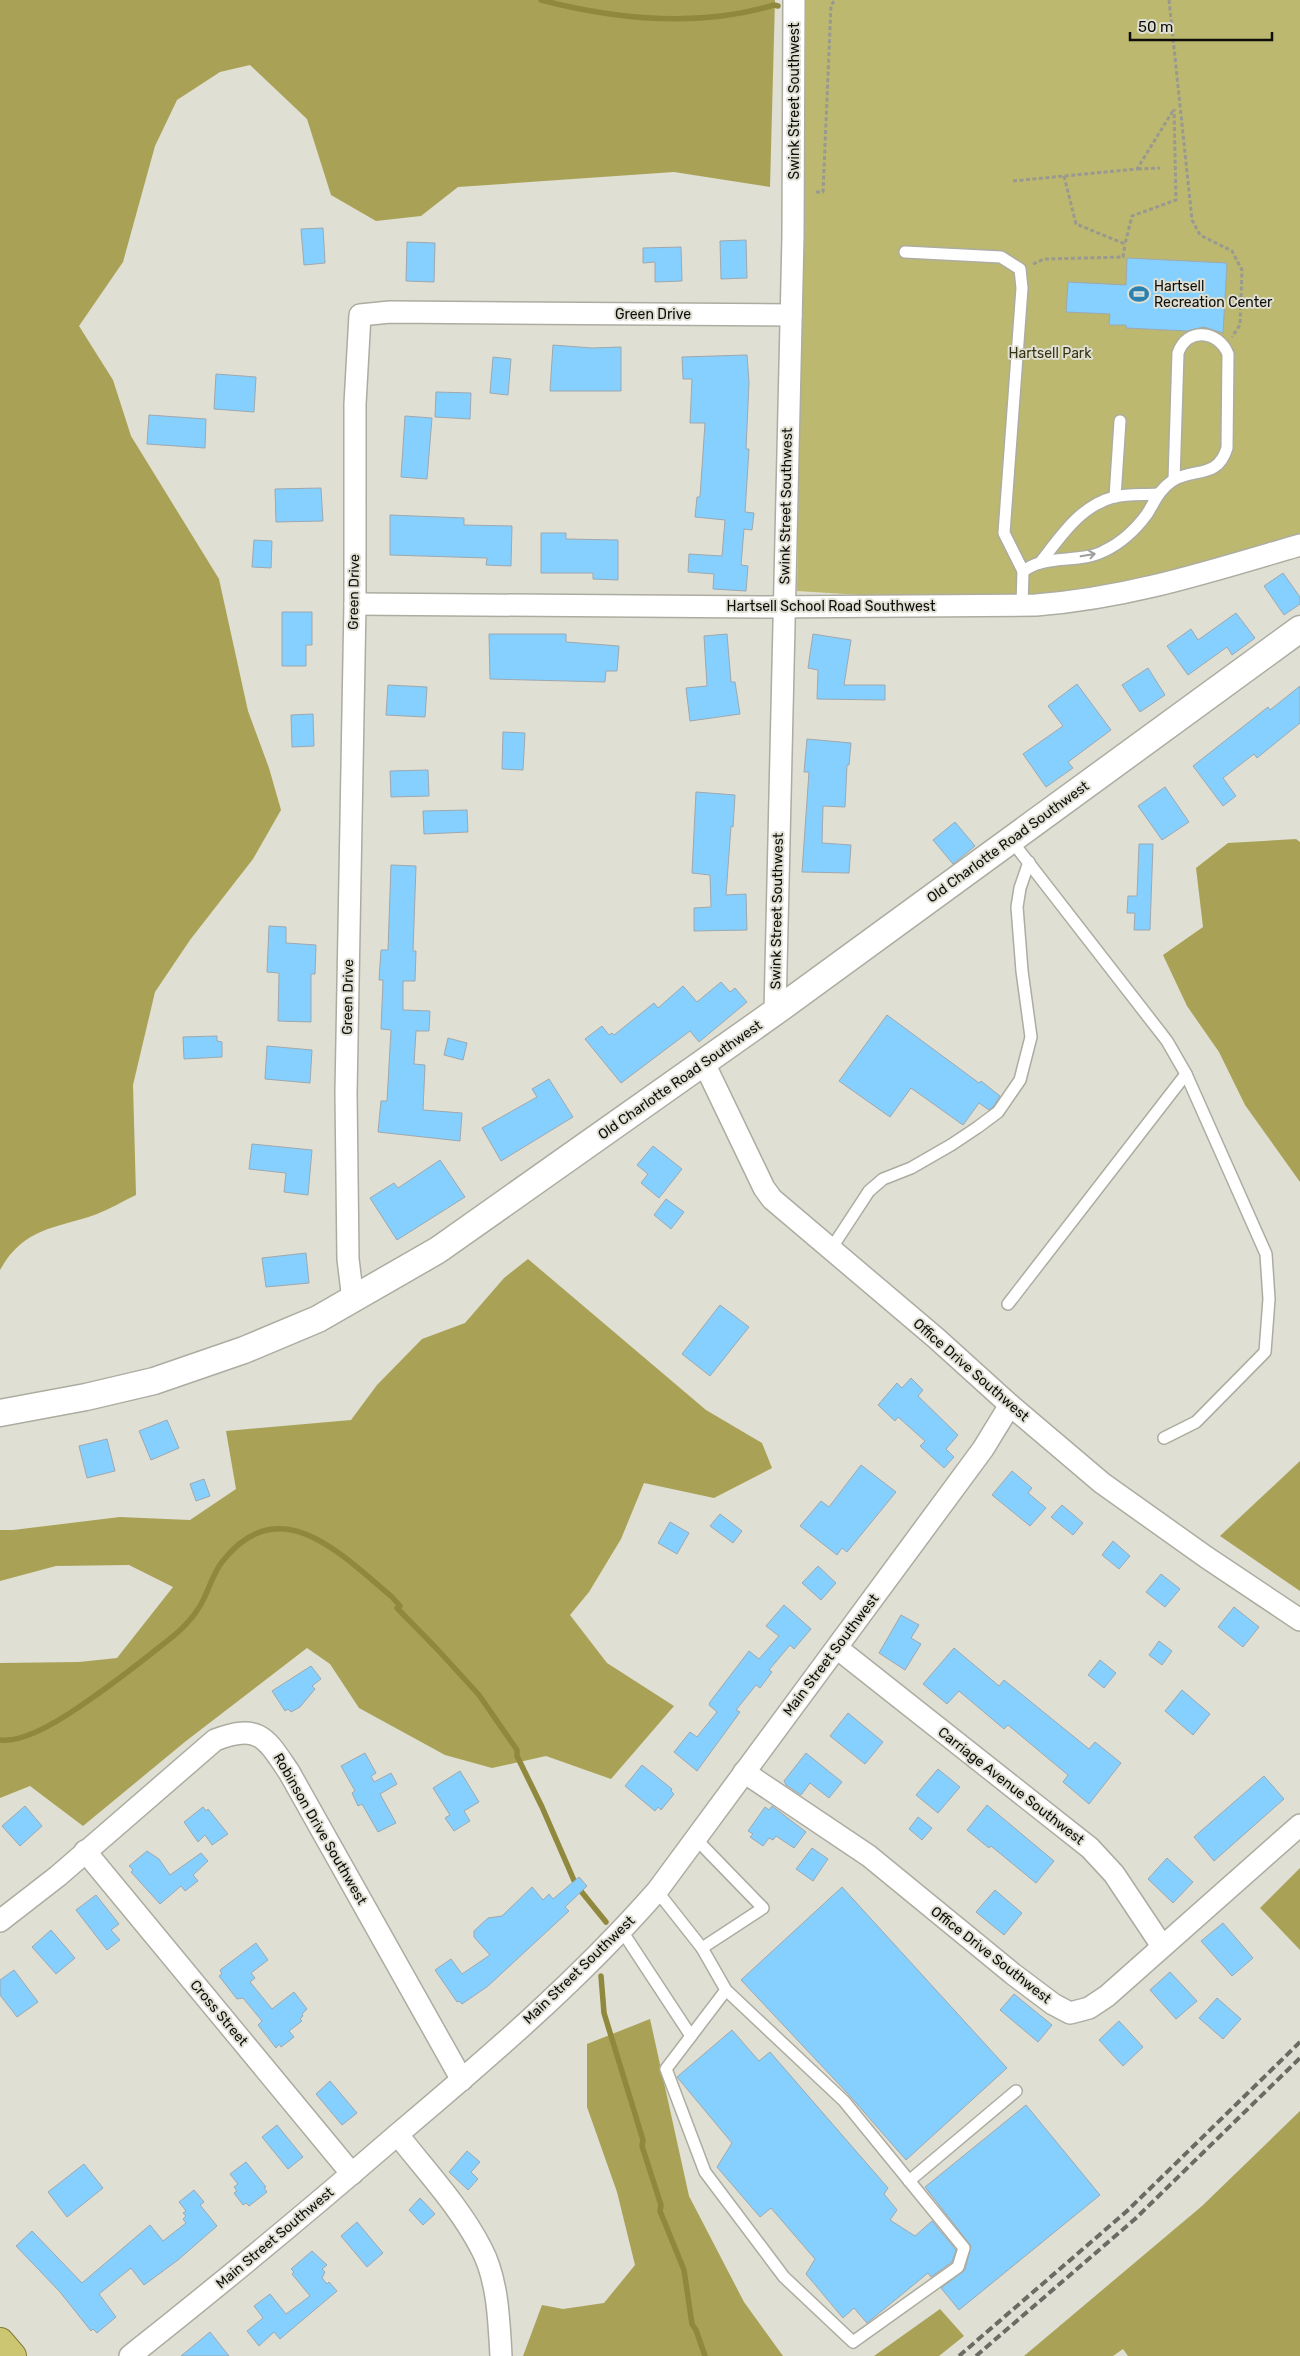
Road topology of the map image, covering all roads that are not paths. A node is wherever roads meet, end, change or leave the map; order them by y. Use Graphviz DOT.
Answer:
graph roads {
  1 [pos="794,0"];
  2 [pos="905,252"];
  3 [pos="790,315"];
  4 [pos="1120,420"];
  5 [pos="1174,480"];
  6 [pos="1157,494"];
  7 [pos="1115,497"];
  8 [pos="1300,545"];
  9 [pos="1040,563"];
  10 [pos="1023,571"];
  11 [pos="355,604"];
  12 [pos="1022,605"];
  13 [pos="783,607"];
  14 [pos="1300,629"];
  15 [pos="1011,840"];
  16 [pos="1029,862"];
  17 [pos="775,1012"];
  18 [pos="704,1063"];
  19 [pos="1186,1074"];
  20 [pos="831,1249"];
  21 [pos="354,1300"];
  22 [pos="1008,1304"];
  23 [pos="1010,1405"];
  24 [pos="0,1413"];
  25 [pos="1164,1438"];
  26 [pos="1300,1620"];
  27 [pos="837,1648"];
  28 [pos="744,1772"];
  29 [pos="1300,1825"];
  30 [pos="696,1839"];
  31 [pos="85,1852"];
  32 [pos="658,1891"];
  33 [pos="0,1921"];
  34 [pos="622,1932"];
  35 [pos="1162,1946"];
  36 [pos="702,1948"];
  37 [pos="726,1990"];
  38 [pos="690,2036"];
  39 [pos="462,2080"];
  40 [pos="1016,2091"];
  41 [pos="398,2135"];
  42 [pos="352,2174"];
  43 [pos="909,2181"];
  44 [pos="0,2342"];
  45 [pos="12,2356"];
  46 [pos="130,2356"];
  47 [pos="501,2356"];
  1 -- 3 [label="street, Swink Street Southwest"];
  2 -- 10 [label="lane"];
  3 -- 11 [label="street, Green Drive"];
  3 -- 13 [label="street, Swink Street Southwest"];
  4 -- 7 [label="lane"];
  5 -- 5 [label="lane"];
  5 -- 6 [label="lane"];
  6 -- 7 [label="lane"];
  9 -- 6 [label="lane, one-way"];
  7 -- 9 [label="lane"];
  8 -- 12 [label="street, Hartsell School Road Southwest"];
  9 -- 10 [label="lane"];
  10 -- 12 [label="lane"];
  11 -- 13 [label="street, Hartsell School Road Southwest"];
  11 -- 21 [label="street, Green Drive"];
  12 -- 13 [label="street, Hartsell School Road Southwest"];
  13 -- 17 [label="street, Swink Street Southwest"];
  14 -- 15 [label="street, Old Charlotte Road Southwest"];
  15 -- 16 [label="lane"];
  15 -- 17 [label="street, Old Charlotte Road Southwest"];
  16 -- 19 [label="lane"];
  16 -- 20 [label="lane"];
  17 -- 18 [label="street, Old Charlotte Road Southwest"];
  18 -- 20 [label="street, Office Drive Southwest"];
  18 -- 21 [label="street, Old Charlotte Road Southwest"];
  19 -- 22 [label="lane"];
  19 -- 25 [label="lane"];
  20 -- 23 [label="street, Office Drive Southwest"];
  21 -- 24 [label="street, Old Charlotte Road Southwest"];
  23 -- 26 [label="street, Office Drive Southwest"];
  23 -- 27 [label="street, Main Street Southwest"];
  27 -- 28 [label="street, Main Street Southwest"];
  27 -- 35 [label="street, Carriage Avenue Southwest"];
  28 -- 30 [label="street, Main Street Southwest"];
  28 -- 35 [label="street, Office Drive Southwest"];
  29 -- 35 [label="street, Office Drive Southwest"];
  30 -- 32 [label="street, Main Street Southwest"];
  30 -- 36 [label="lane"];
  31 -- 33 [label="street, Robinson Drive Southwest"];
  31 -- 39 [label="street, Robinson Drive Southwest"];
  31 -- 42 [label="street, Cross Street"];
  32 -- 34 [label="street, Main Street Southwest"];
  32 -- 36 [label="lane"];
  34 -- 38 [label="lane"];
  34 -- 39 [label="street, Main Street Southwest"];
  36 -- 37 [label="lane"];
  37 -- 38 [label="lane"];
  37 -- 43 [label="lane"];
  38 -- 43 [label="lane"];
  39 -- 41 [label="street, Main Street Southwest"];
  40 -- 43 [label="lane"];
  41 -- 42 [label="street, Main Street Southwest"];
  41 -- 47 [label="street"];
  42 -- 46 [label="street, Main Street Southwest"];
  44 -- 45 [label="highway"];
}
